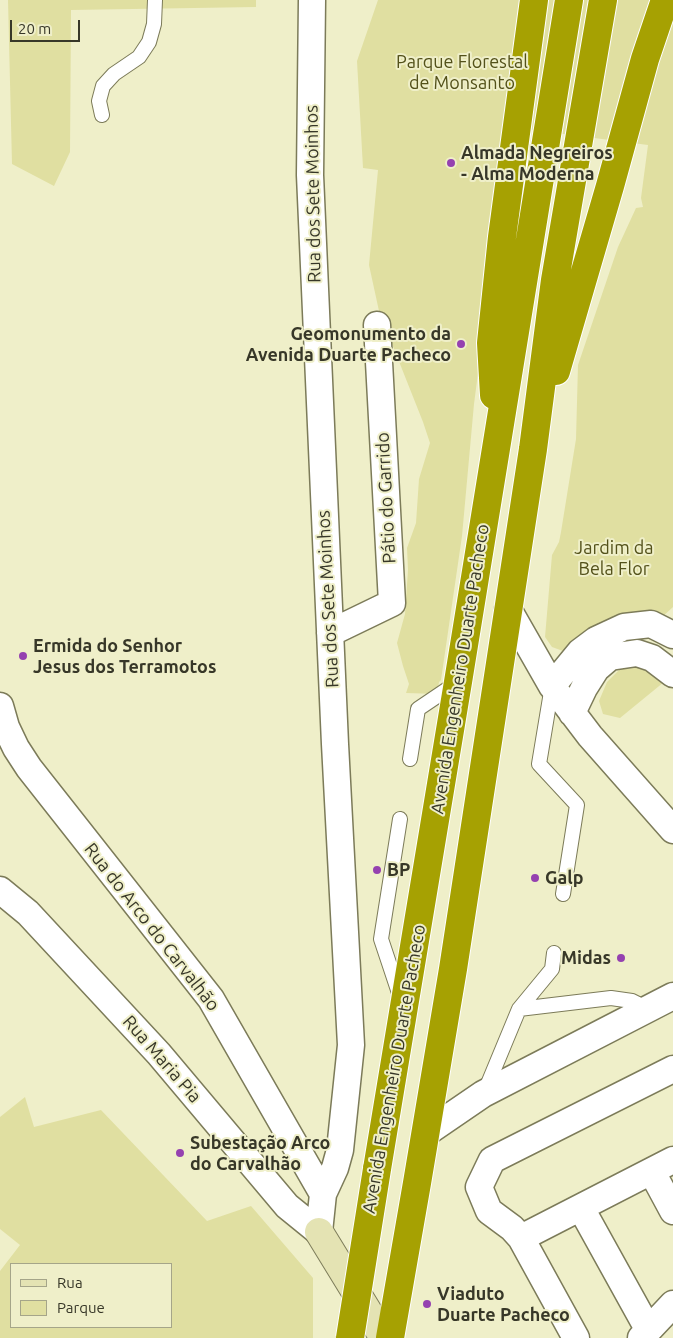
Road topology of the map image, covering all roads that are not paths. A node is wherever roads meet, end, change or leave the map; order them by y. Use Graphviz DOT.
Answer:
graph roads {
  1 [pos="155,0"];
  2 [pos="534,0"];
  3 [pos="569,0"];
  4 [pos="603,0"];
  5 [pos="665,0"];
  6 [pos="314,3"];
  7 [pos="102,115"];
  8 [pos="377,325"];
  9 [pos="497,446"];
  10 [pos="532,449"];
  11 [pos="508,609"];
  12 [pos="330,633"];
  13 [pos="673,635"];
  14 [pos="673,674"];
  15 [pos="458,682"];
  16 [pos="552,686"];
  17 [pos="0,706"];
  18 [pos="572,713"];
  19 [pos="410,759"];
  20 [pos="400,819"];
  21 [pos="673,830"];
  22 [pos="0,890"];
  23 [pos="563,894"];
  24 [pos="554,953"];
  25 [pos="673,996"];
  26 [pos="404,1007"];
  27 [pos="519,1009"];
  28 [pos="648,1009"];
  29 [pos="673,1069"];
  30 [pos="483,1094"];
  31 [pos="426,1133"];
  32 [pos="662,1166"];
  33 [pos="323,1194"];
  34 [pos="581,1208"];
  35 [pos="673,1211"];
  36 [pos="319,1232"];
  37 [pos="521,1238"];
  38 [pos="673,1304"];
  39 [pos="644,1334"];
  40 [pos="350,1338"];
  41 [pos="384,1338"];
  42 [pos="390,1338"];
  43 [pos="576,1338"];
  1 -- 7 [label="lane"];
  2 -- 9 [label="highway"];
  3 -- 9 [label="highway, Avenida Engenheiro Duarte Pacheco"];
  4 -- 10 [label="highway"];
  5 -- 10 [label="highway"];
  6 -- 12 [label="street, Rua dos Sete Moinhos"];
  8 -- 12 [label="street, Pátio do Garrido"];
  9 -- 15 [label="highway, Avenida Engenheiro Duarte Pacheco"];
  10 -- 11 [label="highway"];
  11 -- 16 [label="street"];
  11 -- 31 [label="highway"];
  12 -- 33 [label="street, Rua dos Sete Moinhos"];
  13 -- 16 [label="street"];
  14 -- 18 [label="street"];
  15 -- 19 [label="lane"];
  15 -- 26 [label="highway, Avenida Engenheiro Duarte Pacheco"];
  16 -- 18 [label="street"];
  16 -- 23 [label="lane"];
  17 -- 33 [label="street, Rua do Arco do Carvalhão"];
  18 -- 21 [label="street"];
  20 -- 26 [label="lane"];
  22 -- 36 [label="street, Rua Maria Pia"];
  24 -- 27 [label="lane"];
  25 -- 28 [label="street"];
  26 -- 40 [label="highway, Avenida Engenheiro Duarte Pacheco, bridge"];
  27 -- 28 [label="lane"];
  27 -- 30 [label="lane"];
  28 -- 30 [label="street"];
  29 -- 37 [label="street"];
  30 -- 31 [label="street"];
  31 -- 42 [label="highway"];
  32 -- 34 [label="street"];
  32 -- 35 [label="street"];
  33 -- 36 [label="street"];
  34 -- 37 [label="street"];
  34 -- 39 [label="street"];
  36 -- 41 [label="street"];
  37 -- 43 [label="street"];
  38 -- 39 [label="street"];
}
